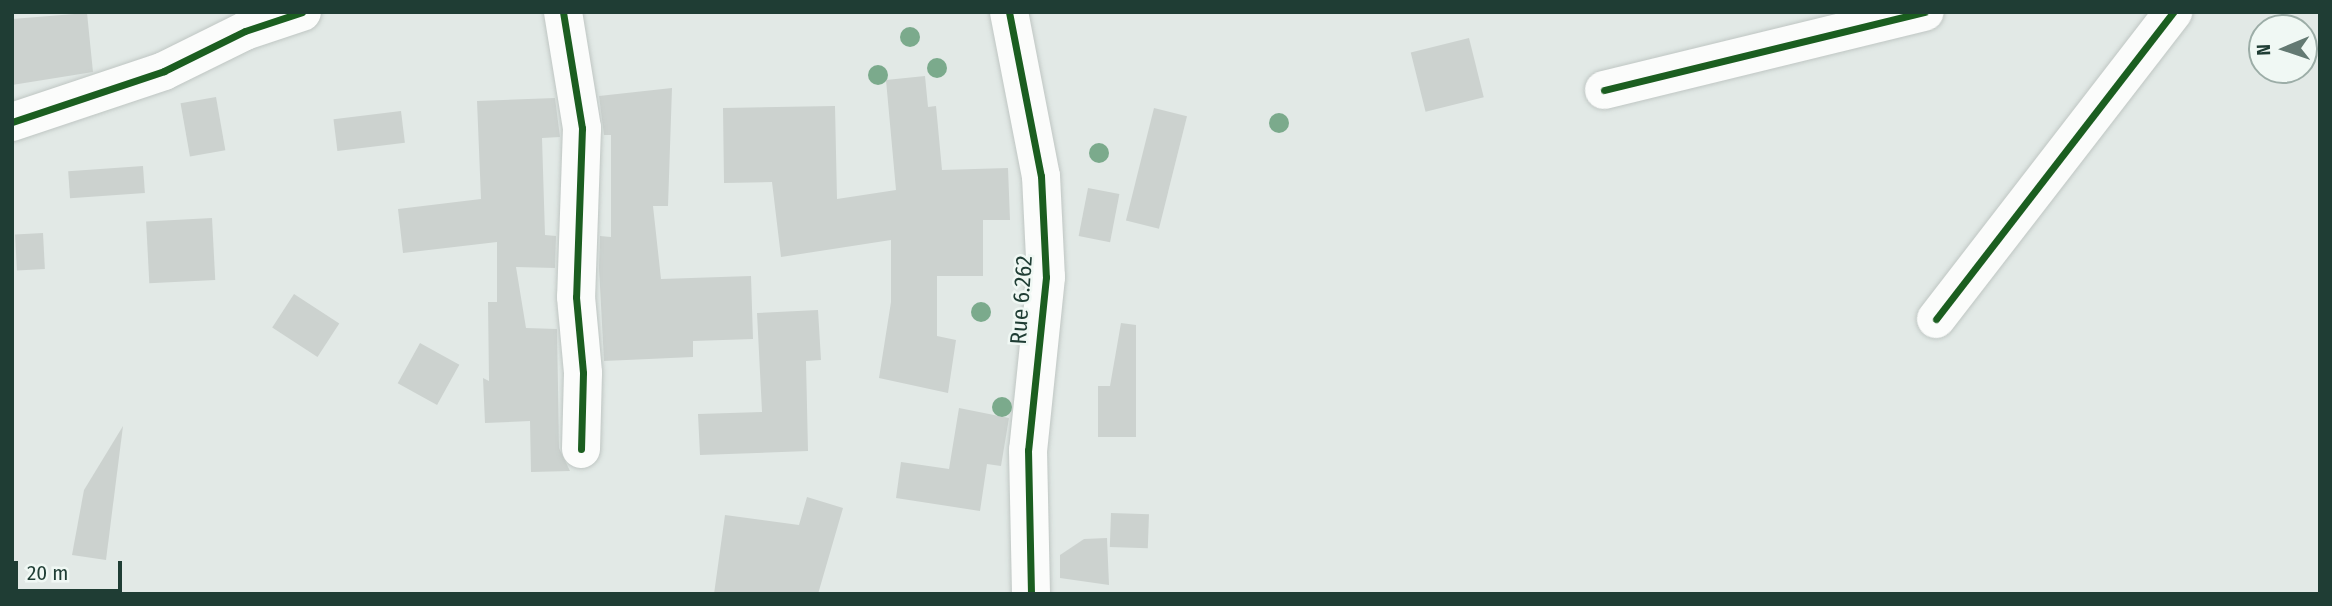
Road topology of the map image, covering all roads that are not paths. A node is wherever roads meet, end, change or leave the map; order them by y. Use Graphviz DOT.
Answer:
graph roads {
  1 [pos="302,12"];
  2 [pos="563,12"];
  3 [pos="1009,12"];
  4 [pos="1925,12"];
  5 [pos="2174,12"];
  6 [pos="1604,90"];
  7 [pos="12,122"];
  8 [pos="1936,319"];
  9 [pos="580,449"];
  10 [pos="1031,594"];
  1 -- 7 [label="street"];
  2 -- 9 [label="street"];
  3 -- 10 [label="street, Rue 6.262"];
  4 -- 6 [label="street"];
  5 -- 8 [label="street"];
}
